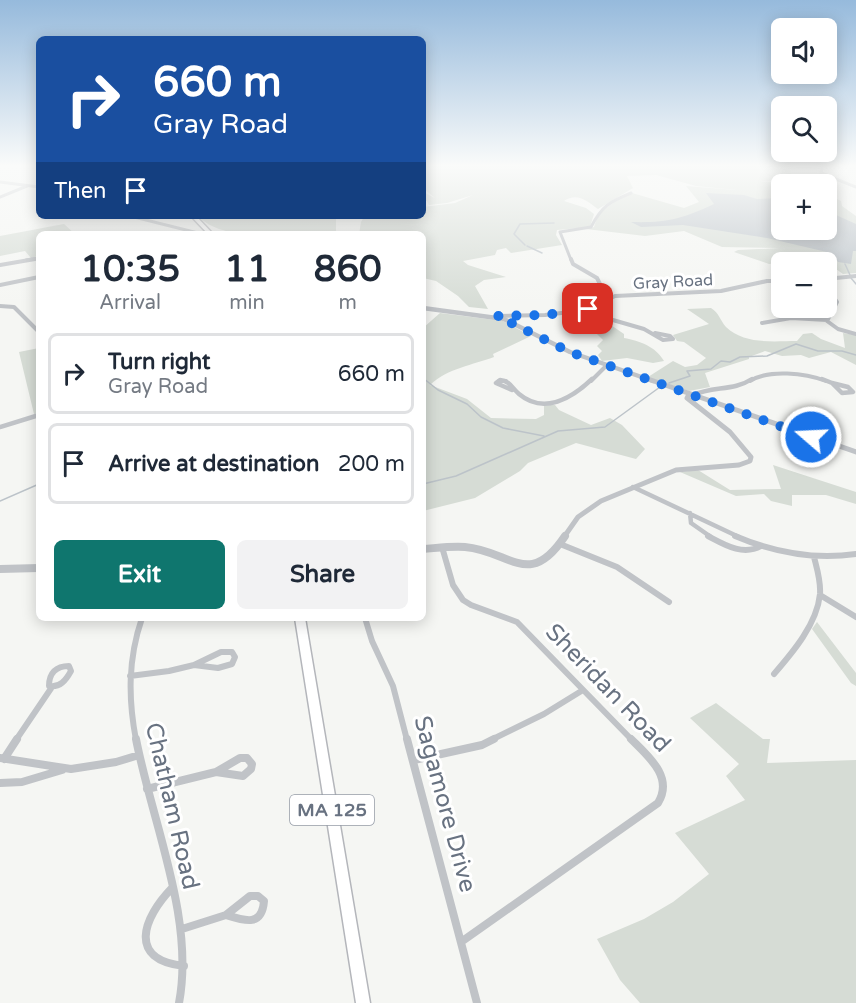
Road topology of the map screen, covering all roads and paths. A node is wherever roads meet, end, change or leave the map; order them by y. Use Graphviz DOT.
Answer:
graph roads {
  1 [pos="599,213"];
  2 [pos="142,219"];
  3 [pos="196,219"];
  4 [pos="190,231"];
  5 [pos="208,231"];
  6 [pos="36,259"];
  7 [pos="0,265"];
  8 [pos="856,276"];
  9 [pos="36,278"];
  10 [pos="837,278"];
  11 [pos="771,281"];
  12 [pos="0,285"];
  13 [pos="608,298"];
  14 [pos="0,306"];
  15 [pos="426,308"];
  16 [pos="588,309"];
  17 [pos="497,316"];
  18 [pos="826,320"];
  19 [pos="762,323"];
  20 [pos="36,331"];
  21 [pos="655,333"];
  22 [pos="856,334"];
  23 [pos="607,365"];
  24 [pos="832,383"];
  25 [pos="512,390"];
  26 [pos="691,394"];
  27 [pos="36,416"];
  28 [pos="0,427"];
  29 [pos="856,452"];
  30 [pos="633,487"];
  31 [pos="690,513"];
  32 [pos="560,544"];
  33 [pos="761,546"];
  34 [pos="442,547"];
  35 [pos="426,549"];
  36 [pos="856,554"];
  37 [pos="848,556"];
  38 [pos="814,557"];
  39 [pos="856,559"];
  40 [pos="36,568"];
  41 [pos="0,569"];
  42 [pos="820,595"];
  43 [pos="669,602"];
  44 [pos="856,617"];
  45 [pos="141,621"];
  46 [pos="300,621"];
  47 [pos="366,621"];
  48 [pos="193,665"];
  49 [pos="774,674"];
  50 [pos="130,676"];
  51 [pos="52,687"];
  52 [pos="583,690"];
  53 [pos="139,755"];
  54 [pos="2,758"];
  55 [pos="414,760"];
  56 [pos="63,770"];
  57 [pos="216,772"];
  58 [pos="0,783"];
  59 [pos="147,789"];
  60 [pos="172,888"];
  61 [pos="226,915"];
  62 [pos="182,929"];
  63 [pos="461,942"];
  64 [pos="184,966"];
  65 [pos="179,1003"];
  66 [pos="363,1003"];
  67 [pos="477,1003"];
  1 -- 13 [label="street"];
  2 -- 4 [label="street"];
  3 -- 5 [label="main road"];
  6 -- 7 [label="street"];
  8 -- 10 [label="street"];
  9 -- 12 [label="street"];
  11 -- 13 [label="street, Gray Road"];
  13 -- 16 [label="street, Gray Road"];
  14 -- 20 [label="street"];
  15 -- 17 [label="street"];
  16 -- 17 [label="street, Gray Road"];
  16 -- 21 [label="street"];
  17 -- 23 [label="street"];
  18 -- 19 [label="street"];
  18 -- 22 [label="street"];
  23 -- 25 [label="street"];
  23 -- 26 [label="street"];
  24 -- 26 [label="street"];
  26 -- 29 [label="street"];
  26 -- 30 [label="street"];
  27 -- 28 [label="street"];
  30 -- 31 [label="street"];
  30 -- 32 [label="street"];
  31 -- 33 [label="street"];
  31 -- 33 [label="street"];
  32 -- 34 [label="street"];
  32 -- 43 [label="street"];
  33 -- 38 [label="street"];
  34 -- 35 [label="street"];
  34 -- 52 [label="street, Sheridan Road"];
  36 -- 37 [label="street"];
  37 -- 38 [label="street"];
  37 -- 39 [label="street"];
  38 -- 42 [label="street"];
  40 -- 41 [label="street"];
  42 -- 44 [label="street"];
  42 -- 49 [label="street"];
  45 -- 50 [label="street, Chatham Road"];
  46 -- 66 [label="main road, MA 125"];
  47 -- 55 [label="street, Sagamore Drive"];
  48 -- 48 [label="street"];
  48 -- 50 [label="street"];
  50 -- 53 [label="street, Chatham Road"];
  51 -- 54 [label="street"];
  52 -- 55 [label="street"];
  52 -- 63 [label="street, Sheridan Road"];
  53 -- 56 [label="street"];
  53 -- 59 [label="street, Chatham Road"];
  54 -- 56 [label="street"];
  55 -- 63 [label="street, Sagamore Drive"];
  56 -- 58 [label="street"];
  57 -- 59 [label="street"];
  59 -- 60 [label="street, Chatham Road"];
  60 -- 62 [label="street, Chatham Road"];
  60 -- 64 [label="street"];
  61 -- 62 [label="street"];
  62 -- 64 [label="street, Chatham Road"];
  63 -- 67 [label="street, Sagamore Drive"];
  64 -- 65 [label="street, Chatham Road"];
}
